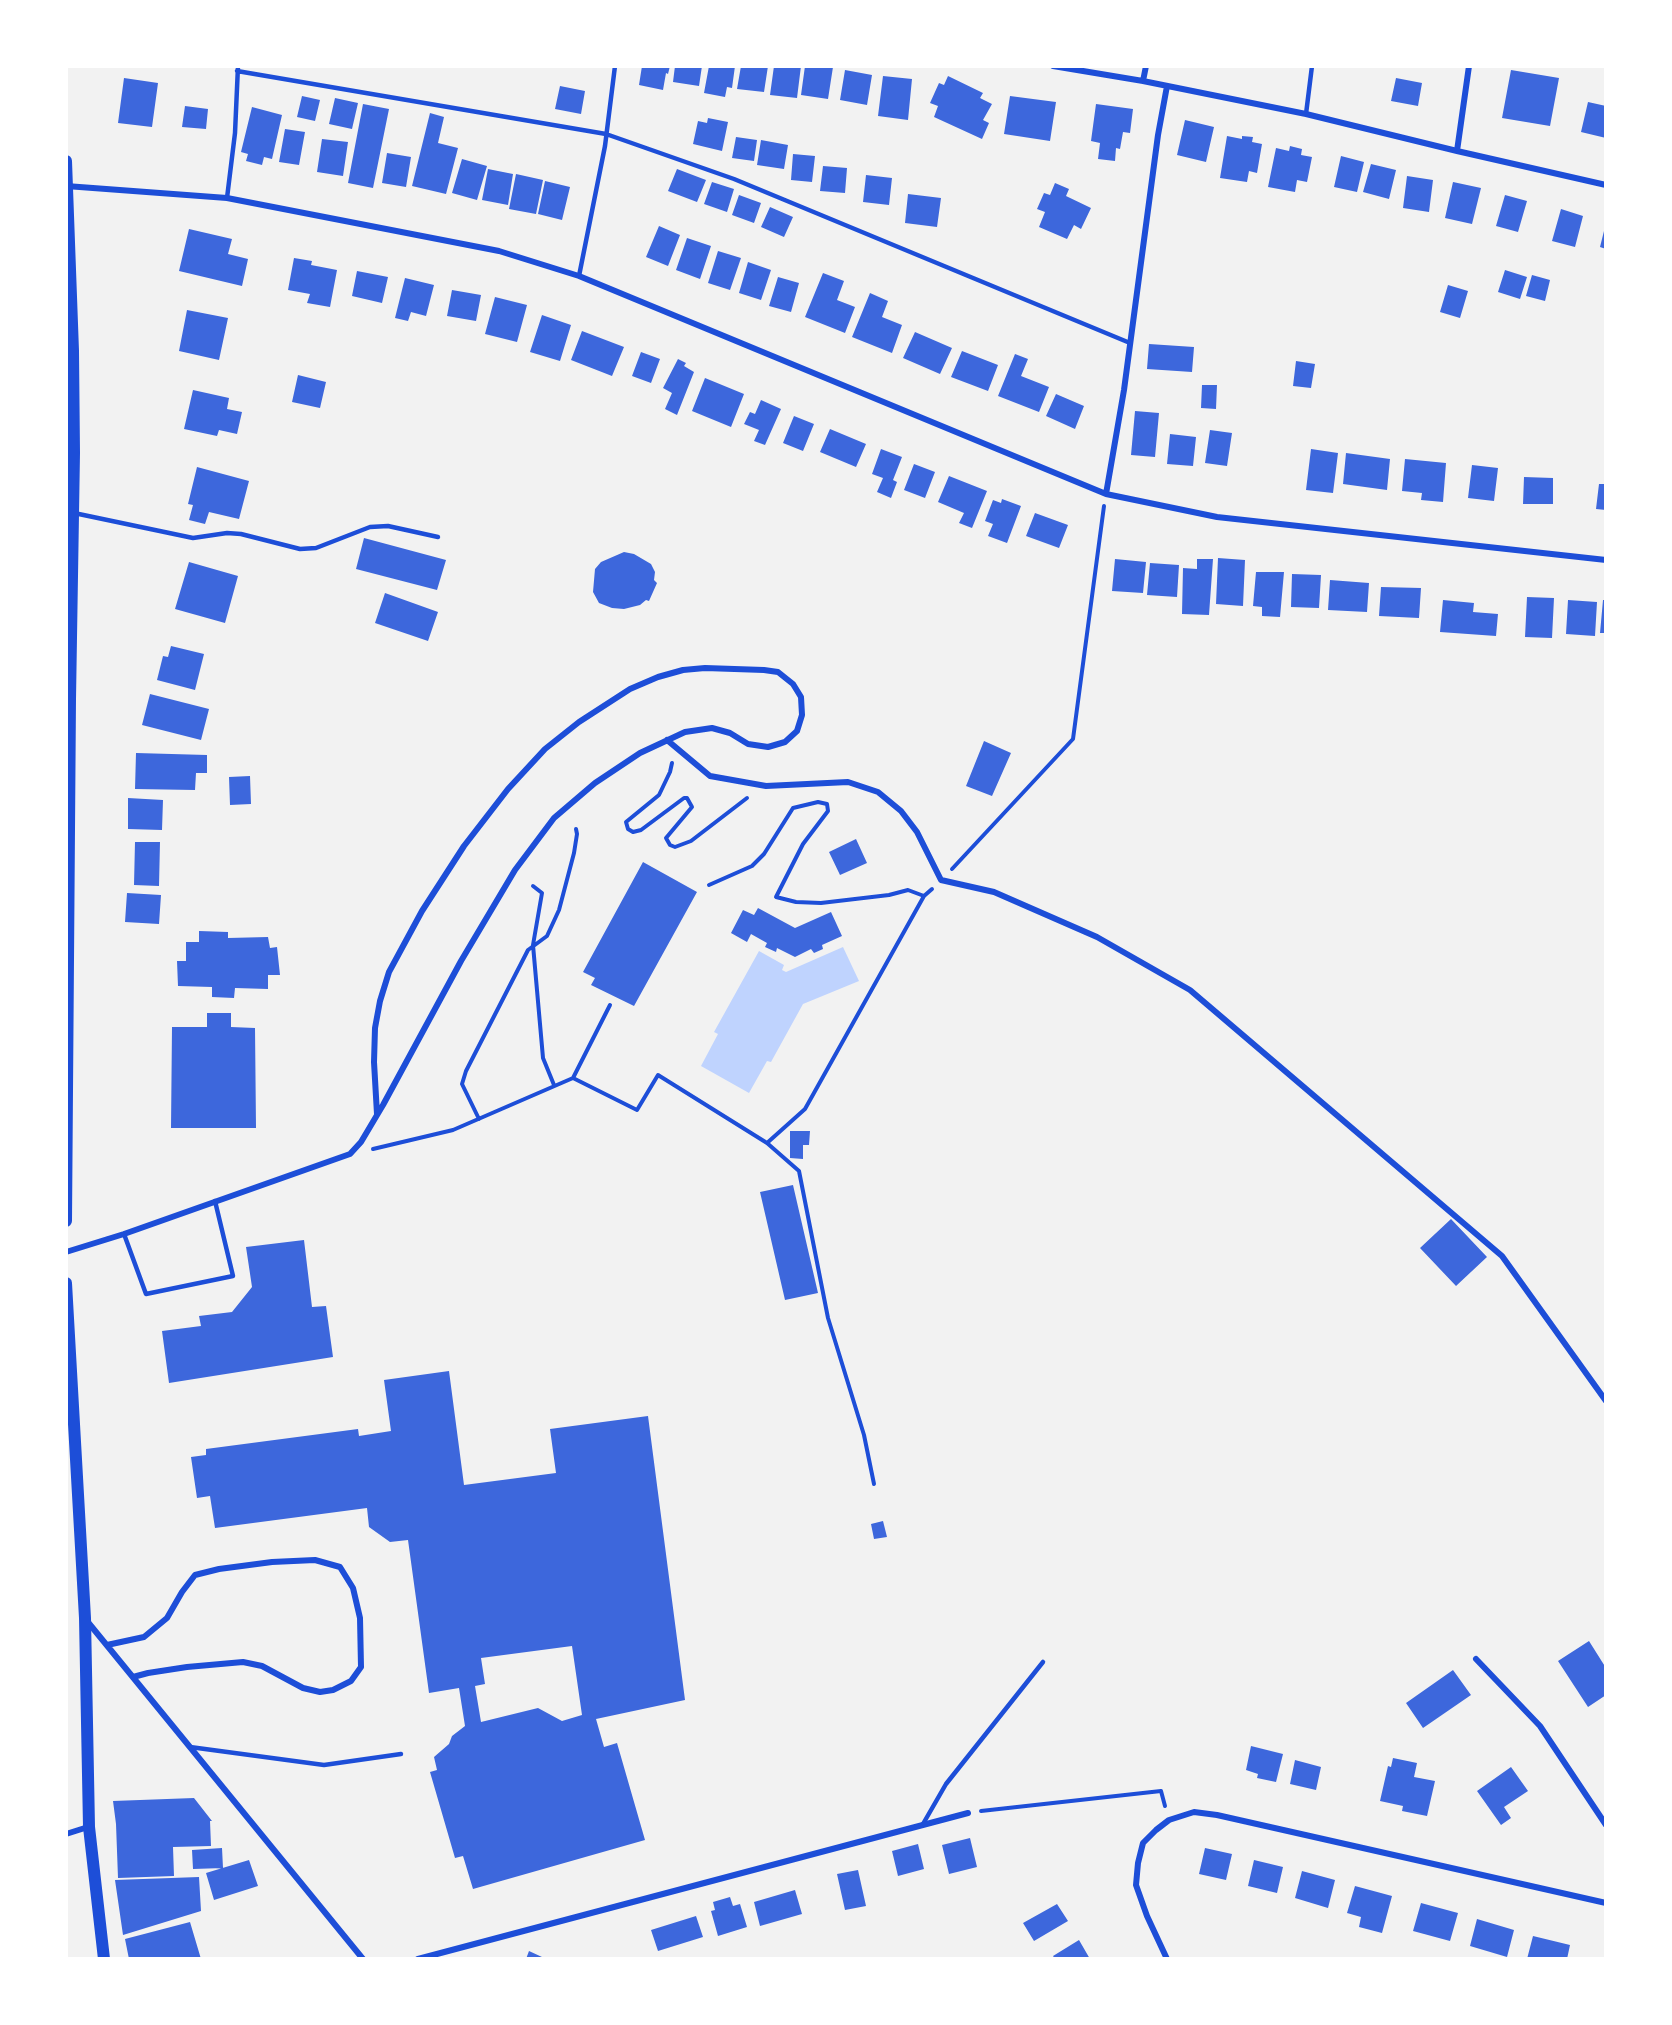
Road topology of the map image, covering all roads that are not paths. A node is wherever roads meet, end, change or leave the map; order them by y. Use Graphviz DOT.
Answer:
graph roads {
  1 [pos="615,66"];
  2 [pos="1053,66"];
  3 [pos="1146,66"];
  4 [pos="1312,66"];
  5 [pos="1469,66"];
  6 [pos="238,68"];
  7 [pos="1143,81"];
  8 [pos="1167,86"];
  9 [pos="1306,114"];
  10 [pos="606,134"];
  11 [pos="1457,151"];
  12 [pos="66,161"];
  13 [pos="1606,185"];
  14 [pos="67,186"];
  15 [pos="227,198"];
  16 [pos="579,276"];
  17 [pos="1130,342"];
  18 [pos="1106,494"];
  19 [pos="74,513"];
  20 [pos="438,537"];
  21 [pos="1606,560"];
  22 [pos="68,701"];
  23 [pos="667,740"];
  24 [pos="377,1114"];
  25 [pos="215,1201"];
  26 [pos="66,1209"];
  27 [pos="66,1221"];
  28 [pos="124,1234"];
  29 [pos="66,1252"];
  30 [pos="66,1283"];
  31 [pos="1606,1401"];
  32 [pos="70,1408"];
  33 [pos="85,1618"];
  34 [pos="107,1645"];
  35 [pos="1476,1659"];
  36 [pos="1043,1662"];
  37 [pos="133,1677"];
  38 [pos="190,1747"];
  39 [pos="401,1754"];
  40 [pos="968,1812"];
  41 [pos="922,1824"];
  42 [pos="1606,1825"];
  43 [pos="89,1827"];
  44 [pos="66,1834"];
  45 [pos="1606,1903"];
  46 [pos="104,1959"];
  47 [pos="363,1959"];
  48 [pos="418,1959"];
  49 [pos="1167,1959"];
  1 -- 10 [label="lane"];
  2 -- 7 [label="street"];
  3 -- 7 [label="street"];
  4 -- 9 [label="lane"];
  5 -- 11 [label="street"];
  6 -- 10 [label="lane"];
  6 -- 15 [label="lane"];
  7 -- 8 [label="street"];
  8 -- 9 [label="street"];
  8 -- 17 [label="street"];
  9 -- 11 [label="street"];
  10 -- 16 [label="lane"];
  10 -- 17 [label="lane"];
  11 -- 13 [label="street"];
  12 -- 14 [label="main road"];
  14 -- 15 [label="street"];
  14 -- 19 [label="main road"];
  15 -- 16 [label="street"];
  16 -- 18 [label="street"];
  17 -- 18 [label="street"];
  18 -- 21 [label="street"];
  19 -- 20 [label="lane"];
  19 -- 22 [label="main road"];
  22 -- 26 [label="main road"];
  23 -- 24 [label="street"];
  23 -- 24 [label="street"];
  23 -- 31 [label="street"];
  24 -- 25 [label="street"];
  25 -- 28 [label="street"];
  25 -- 28 [label="lane"];
  26 -- 27 [label="main road"];
  28 -- 29 [label="street"];
  30 -- 32 [label="main road"];
  32 -- 33 [label="main road"];
  33 -- 34 [label="street"];
  33 -- 43 [label="main road"];
  34 -- 37 [label="street"];
  34 -- 37 [label="street"];
  35 -- 42 [label="street"];
  36 -- 41 [label="lane"];
  37 -- 38 [label="street"];
  38 -- 39 [label="lane"];
  38 -- 47 [label="street"];
  40 -- 41 [label="street"];
  41 -- 48 [label="street"];
  43 -- 44 [label="street"];
  43 -- 46 [label="main road"];
  45 -- 49 [label="street"];
}
